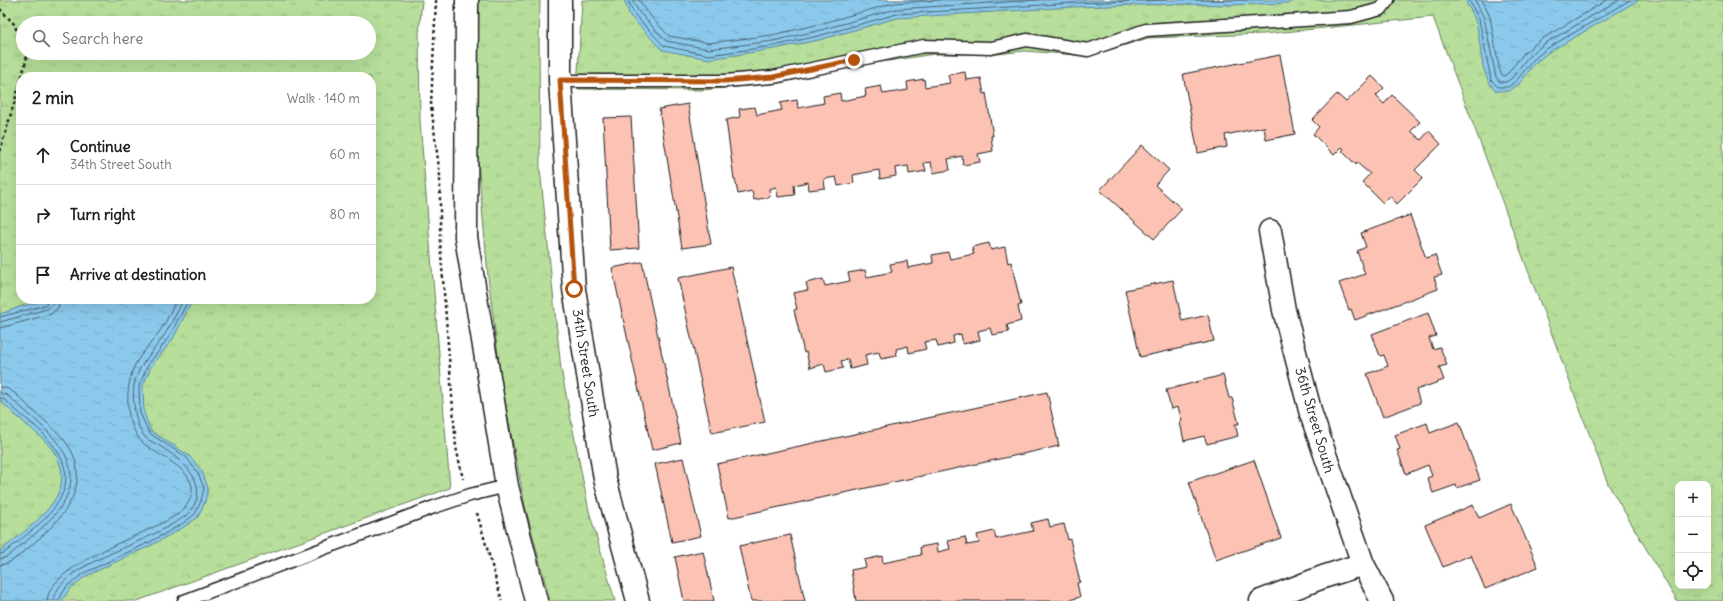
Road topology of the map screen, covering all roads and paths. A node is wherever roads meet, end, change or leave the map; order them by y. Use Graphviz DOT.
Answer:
graph roads {
  1 [pos="466,0"];
  2 [pos="560,0"];
  3 [pos="1388,0"];
  4 [pos="0,9"];
  5 [pos="16,29"];
  6 [pos="26,60"];
  7 [pos="23,72"];
  8 [pos="560,80"];
  9 [pos="16,97"];
  10 [pos="0,151"];
  11 [pos="1270,231"];
  12 [pos="507,486"];
  13 [pos="1363,564"];
  14 [pos="184,601"];
  15 [pos="536,601"];
  16 [pos="638,601"];
  17 [pos="1261,601"];
  18 [pos="1382,601"];
  1 -- 12 [label="main road"];
  2 -- 8 [label="main road, 34th Street South"];
  3 -- 8 [label="lane"];
  4 -- 5 [label="path"];
  6 -- 7 [label="path"];
  8 -- 16 [label="main road, 34th Street South"];
  9 -- 10 [label="path"];
  11 -- 13 [label="main road, 36th Street South"];
  12 -- 14 [label="lane"];
  12 -- 15 [label="main road"];
  13 -- 17 [label="main road"];
  13 -- 18 [label="main road, 36th Street South"];
}
